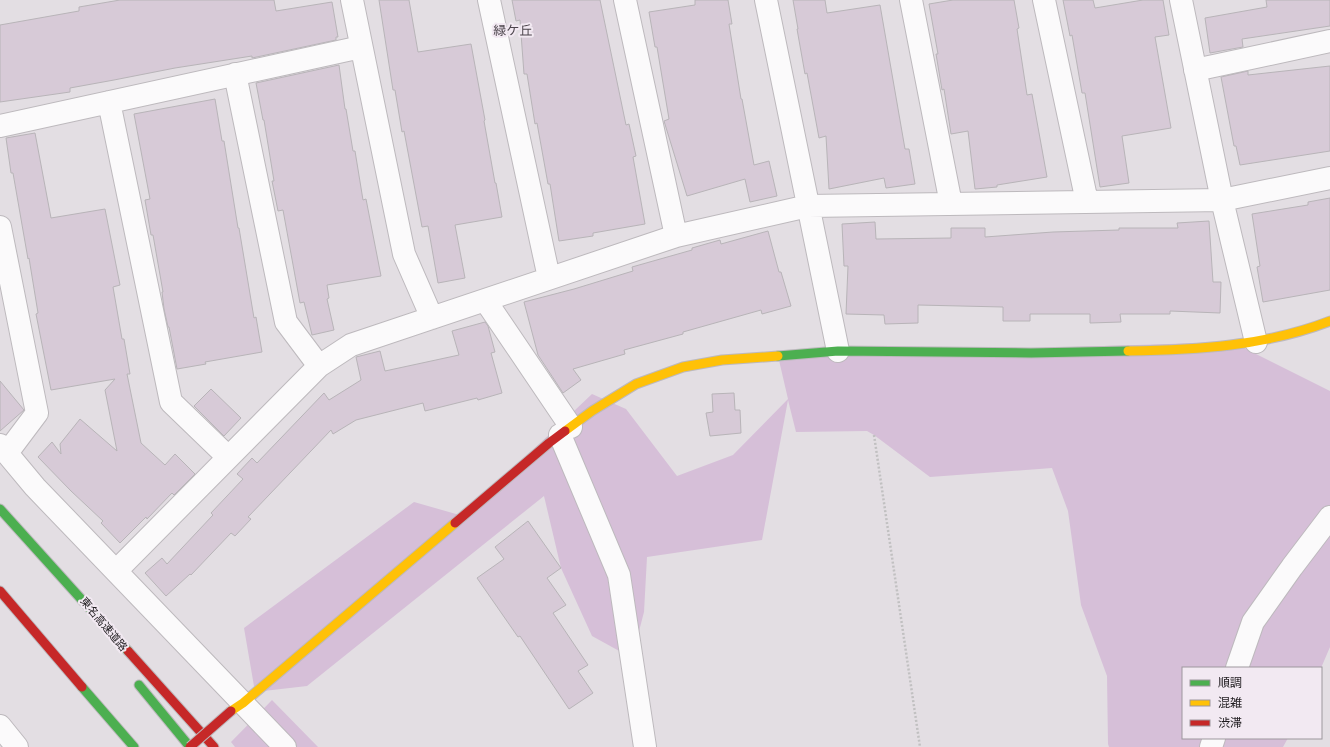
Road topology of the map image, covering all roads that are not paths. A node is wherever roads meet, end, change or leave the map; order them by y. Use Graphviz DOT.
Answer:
graph roads {
  1 [pos="352,0"];
  2 [pos="489,0"];
  3 [pos="624,0"];
  4 [pos="766,0"];
  5 [pos="911,0"];
  6 [pos="1044,0"];
  7 [pos="1181,0"];
  8 [pos="1330,42"];
  9 [pos="361,47"];
  10 [pos="1195,70"];
  11 [pos="235,74"];
  12 [pos="109,102"];
  13 [pos="0,126"];
  14 [pos="1330,178"];
  15 [pos="1222,200"];
  16 [pos="1087,202"];
  17 [pos="951,204"];
  18 [pos="808,206"];
  19 [pos="0,227"];
  20 [pos="676,236"];
  21 [pos="549,278"];
  22 [pos="485,300"];
  23 [pos="432,318"];
  24 [pos="1330,321"];
  25 [pos="1256,342"];
  26 [pos="838,351"];
  27 [pos="319,366"];
  28 [pos="566,431"];
  29 [pos="4,449"];
  30 [pos="228,457"];
  31 [pos="0,509"];
  32 [pos="0,516"];
  33 [pos="1330,517"];
  34 [pos="116,571"];
  35 [pos="0,591"];
  36 [pos="65,595"];
  37 [pos="1237,667"];
  38 [pos="135,680"];
  39 [pos="237,707"];
  40 [pos="0,726"];
  41 [pos="17,747"];
  42 [pos="134,747"];
  43 [pos="190,747"];
  44 [pos="214,747"];
  45 [pos="285,747"];
  46 [pos="645,747"];
  1 -- 9 [label="street"];
  2 -- 21 [label="street"];
  3 -- 20 [label="street"];
  4 -- 18 [label="street"];
  5 -- 17 [label="street"];
  6 -- 16 [label="street"];
  7 -- 10 [label="street"];
  8 -- 10 [label="street"];
  9 -- 11 [label="street"];
  9 -- 23 [label="street"];
  10 -- 15 [label="street"];
  11 -- 12 [label="street"];
  11 -- 27 [label="street"];
  12 -- 13 [label="street"];
  12 -- 30 [label="street"];
  14 -- 15 [label="street"];
  15 -- 16 [label="street"];
  15 -- 25 [label="street"];
  16 -- 17 [label="street"];
  17 -- 18 [label="street"];
  18 -- 20 [label="street"];
  18 -- 26 [label="street"];
  19 -- 29 [label="street"];
  20 -- 21 [label="street"];
  21 -- 22 [label="street"];
  22 -- 23 [label="street"];
  22 -- 28 [label="street"];
  23 -- 27 [label="street"];
  24 -- 25 [label="main road"];
  25 -- 26 [label="main road"];
  26 -- 28 [label="main road"];
  27 -- 30 [label="street"];
  28 -- 39 [label="main road"];
  28 -- 46 [label="street"];
  29 -- 34 [label="street"];
  30 -- 34 [label="street"];
  31 -- 44 [label="main road"];
  32 -- 36 [label="main road, 東名高速道路"];
  33 -- 37 [label="street"];
  34 -- 39 [label="street"];
  35 -- 42 [label="main road"];
  38 -- 43 [label="main road"];
  39 -- 43 [label="main road, bridge"];
  39 -- 45 [label="street"];
  40 -- 41 [label="street"];
}
